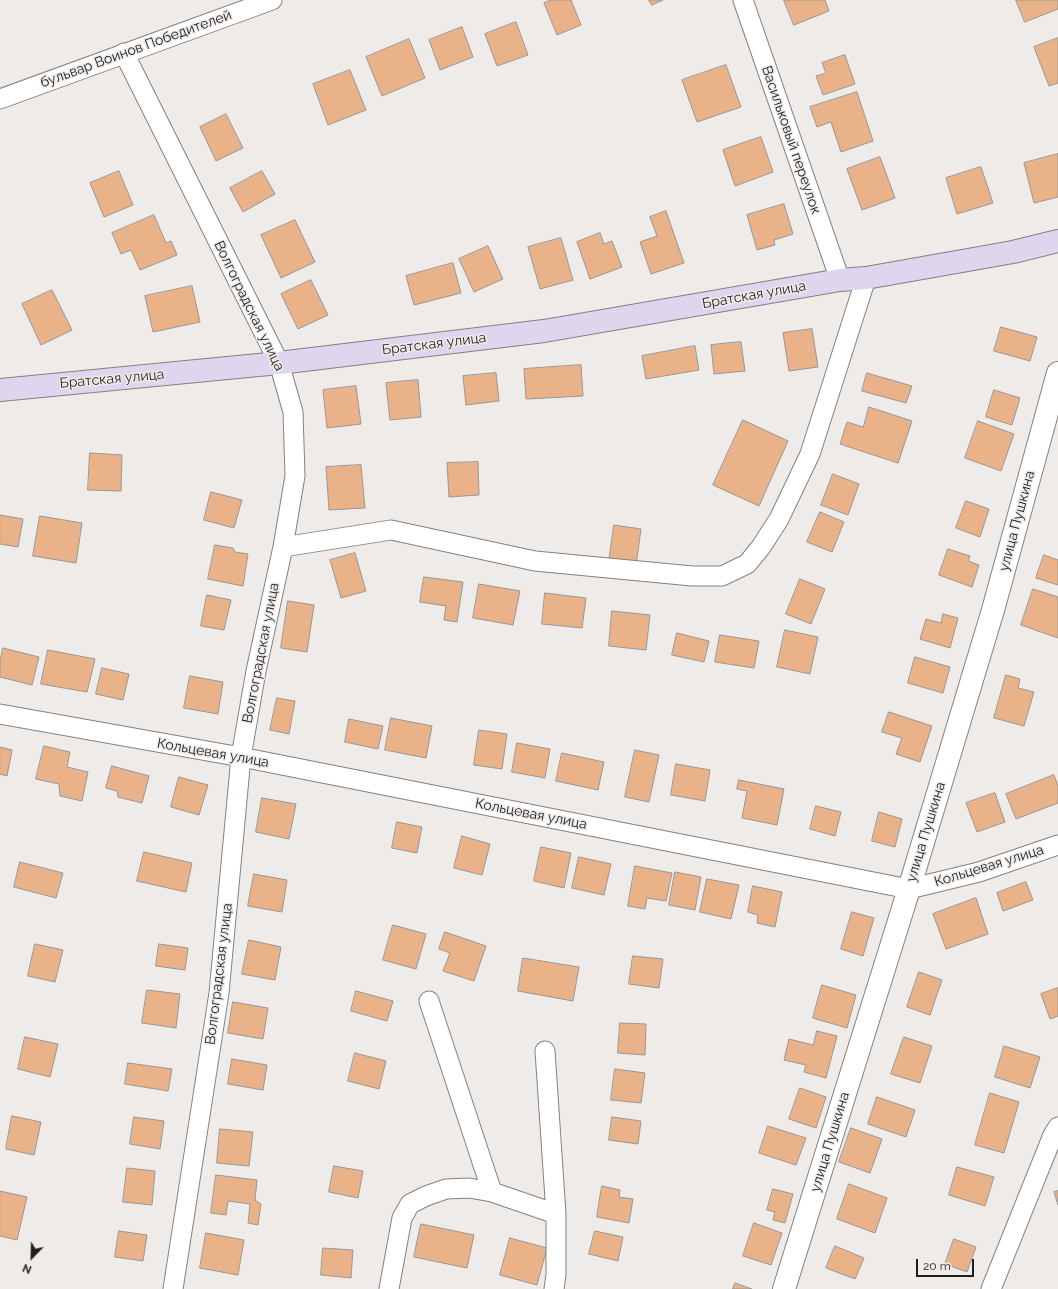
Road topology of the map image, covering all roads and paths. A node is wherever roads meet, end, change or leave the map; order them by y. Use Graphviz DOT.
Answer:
graph roads {
  1 [pos="272,0"];
  2 [pos="743,0"];
  3 [pos="124,53"];
  4 [pos="0,99"];
  5 [pos="1058,241"];
  6 [pos="866,278"];
  7 [pos="840,280"];
  8 [pos="280,363"];
  9 [pos="1058,373"];
  10 [pos="0,390"];
  11 [pos="283,547"];
  12 [pos="0,714"];
  13 [pos="241,757"];
  14 [pos="1058,845"];
  15 [pos="909,889"];
  16 [pos="429,1001"];
  17 [pos="545,1051"];
  18 [pos="1058,1127"];
  19 [pos="492,1192"];
  20 [pos="556,1214"];
  21 [pos="173,1289"];
  22 [pos="389,1289"];
  23 [pos="554,1289"];
  24 [pos="784,1289"];
  25 [pos="991,1289"];
  1 -- 3 [label="street, бульвар Воинов Победителей"];
  2 -- 7 [label="street, Васильковый переулок"];
  3 -- 4 [label="street, бульвар Воинов Победителей"];
  3 -- 8 [label="street, Волгоградская улица"];
  5 -- 6 [label="main road, Братская улица"];
  6 -- 7 [label="main road, Братская улица"];
  6 -- 11 [label="street"];
  7 -- 8 [label="main road, Братская улица"];
  8 -- 10 [label="main road, Братская улица"];
  8 -- 11 [label="street, Волгоградская улица"];
  9 -- 15 [label="street, улица Пушкина"];
  11 -- 13 [label="street, Волгоградская улица"];
  12 -- 13 [label="street, Кольцевая улица"];
  13 -- 15 [label="street, Кольцевая улица"];
  13 -- 21 [label="street, Волгоградская улица"];
  14 -- 15 [label="street, Кольцевая улица"];
  15 -- 24 [label="street, улица Пушкина"];
  16 -- 19 [label="street"];
  17 -- 20 [label="street"];
  18 -- 25 [label="street"];
  19 -- 20 [label="street"];
  19 -- 22 [label="street"];
  20 -- 23 [label="street"];
}
